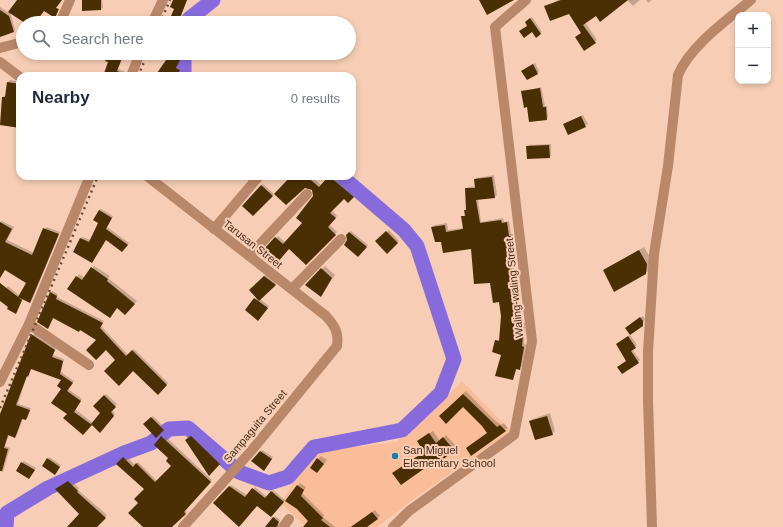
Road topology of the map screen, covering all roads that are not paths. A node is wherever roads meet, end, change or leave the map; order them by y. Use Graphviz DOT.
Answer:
graph roads {
  1 [pos="70,0"];
  2 [pos="163,0"];
  3 [pos="526,0"];
  4 [pos="751,0"];
  5 [pos="63,16"];
  6 [pos="155,16"];
  7 [pos="16,44"];
  8 [pos="0,48"];
  9 [pos="137,60"];
  10 [pos="0,62"];
  11 [pos="133,72"];
  12 [pos="16,74"];
  13 [pos="88,180"];
  14 [pos="152,180"];
  15 [pos="256,180"];
  16 [pos="307,194"];
  17 [pos="214,229"];
  18 [pos="341,239"];
  19 [pos="249,256"];
  20 [pos="292,289"];
  21 [pos="29,324"];
  22 [pos="338,337"];
  23 [pos="90,365"];
  24 [pos="0,382"];
  25 [pos="183,527"];
  26 [pos="393,527"];
  27 [pos="652,527"];
  1 -- 5 [label="street"];
  2 -- 6 [label="street"];
  3 -- 26 [label="street, Waling-waling Street"];
  4 -- 27 [label="street"];
  7 -- 8 [label="street"];
  9 -- 11 [label="street"];
  10 -- 12 [label="street"];
  13 -- 21 [label="street"];
  14 -- 17 [label="street, Tarusan Street"];
  15 -- 17 [label="street"];
  16 -- 19 [label="street"];
  17 -- 19 [label="street, Tarusan Street"];
  18 -- 20 [label="street"];
  19 -- 20 [label="street, Tarusan Street"];
  20 -- 22 [label="street, Tarusan Street"];
  21 -- 23 [label="street"];
  21 -- 24 [label="street"];
  22 -- 25 [label="street, Sampaguita Street"];
}
